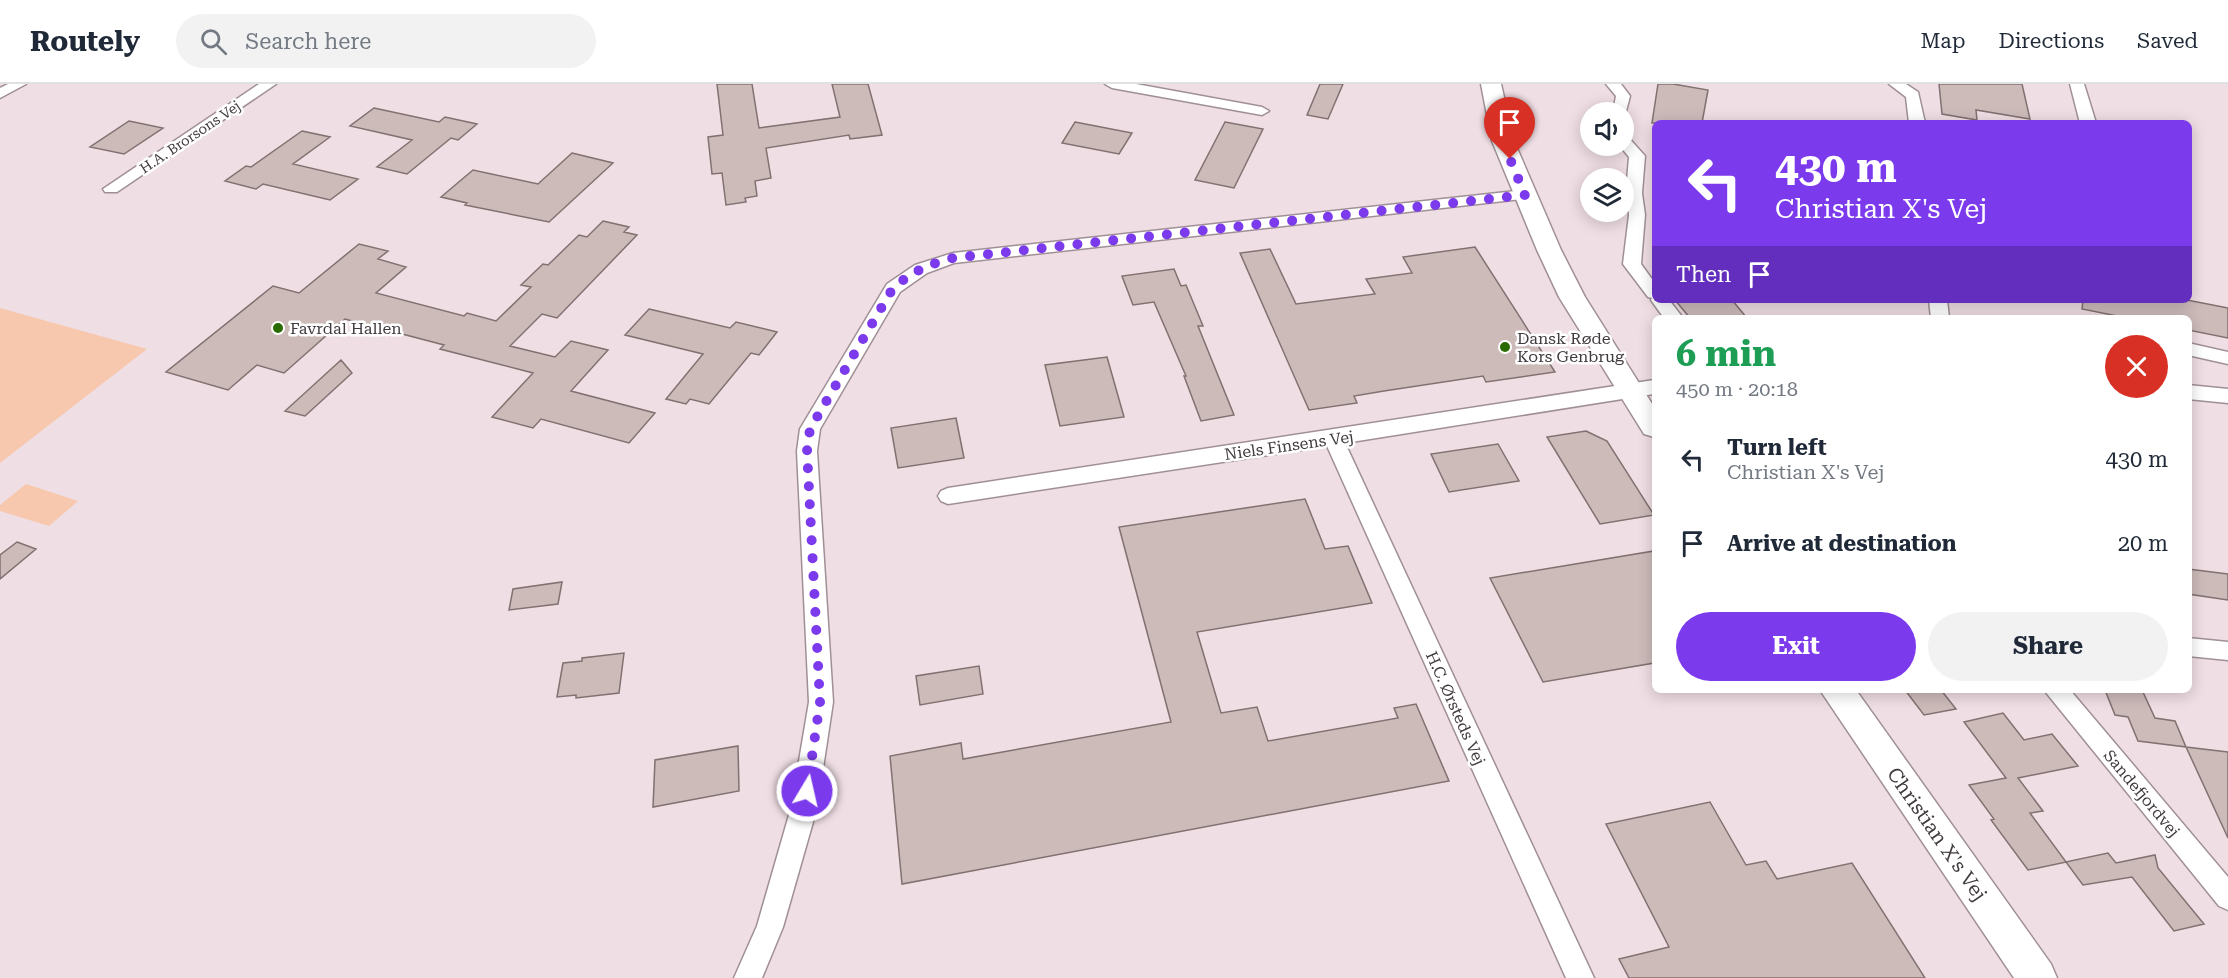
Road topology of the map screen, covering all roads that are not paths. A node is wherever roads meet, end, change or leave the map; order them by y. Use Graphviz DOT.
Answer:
graph roads {
  1 [pos="15,84"];
  2 [pos="268,84"];
  3 [pos="1112,84"];
  4 [pos="1491,84"];
  5 [pos="1612,84"];
  6 [pos="1896,84"];
  7 [pos="2077,84"];
  8 [pos="0,94"];
  9 [pos="1622,102"];
  10 [pos="1262,111"];
  11 [pos="1917,120"];
  12 [pos="2087,120"];
  13 [pos="1634,153"];
  14 [pos="111,189"];
  15 [pos="1525,195"];
  16 [pos="1652,290"];
  17 [pos="1662,303"];
  18 [pos="1672,315"];
  19 [pos="2192,350"];
  20 [pos="2228,357"];
  21 [pos="1652,387"];
  22 [pos="1630,392"];
  23 [pos="2192,392"];
  24 [pos="2228,396"];
  25 [pos="1652,424"];
  26 [pos="1333,438"];
  27 [pos="948,495"];
  28 [pos="2192,647"];
  29 [pos="2228,651"];
  30 [pos="1839,693"];
  31 [pos="2058,693"];
  32 [pos="2228,897"];
  33 [pos="748,978"];
  34 [pos="1580,978"];
  35 [pos="2037,978"];
  1 -- 8 [label="street"];
  2 -- 14 [label="street, H.A. Brorsons Vej"];
  3 -- 10 [label="street"];
  4 -- 15 [label="street"];
  5 -- 9 [label="street"];
  6 -- 11 [label="street"];
  7 -- 12 [label="street"];
  13 -- 16 [label="street"];
  15 -- 22 [label="street"];
  15 -- 33 [label="street"];
  17 -- 18 [label="street"];
  19 -- 20 [label="street"];
  21 -- 22 [label="street, Niels Finsens Vej"];
  22 -- 25 [label="street"];
  22 -- 26 [label="street, Niels Finsens Vej"];
  23 -- 24 [label="street"];
  26 -- 27 [label="street, Niels Finsens Vej"];
  26 -- 34 [label="street, H.C. Ørsteds Vej"];
  28 -- 29 [label="street"];
  30 -- 35 [label="street, Christian X's Vej"];
  31 -- 32 [label="street, Sandefjordvej"];
}
